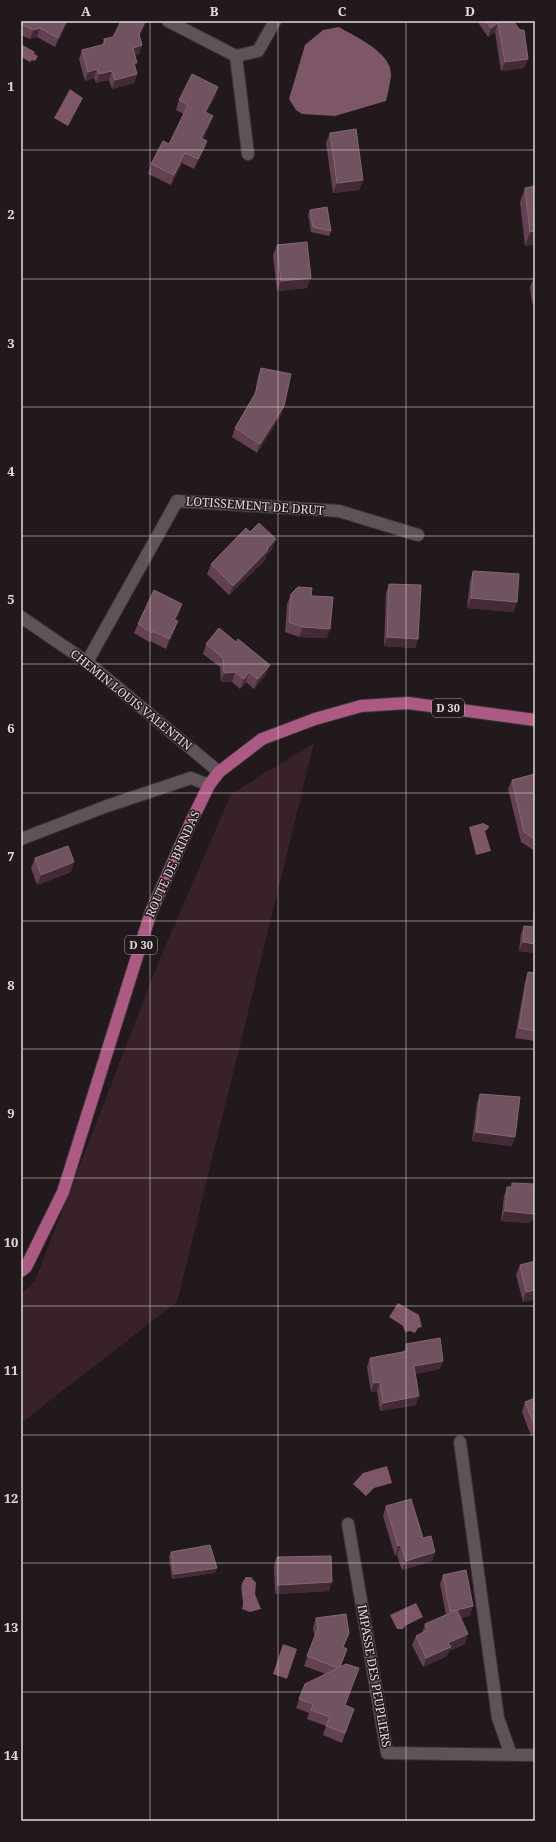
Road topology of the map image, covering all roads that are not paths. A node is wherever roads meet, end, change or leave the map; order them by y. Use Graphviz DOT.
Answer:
graph roads {
  1 [pos="168,21"];
  2 [pos="275,21"];
  3 [pos="236,56"];
  4 [pos="248,154"];
  5 [pos="418,535"];
  6 [pos="21,617"];
  7 [pos="87,662"];
  8 [pos="535,720"];
  9 [pos="219,772"];
  10 [pos="209,785"];
  11 [pos="21,839"];
  12 [pos="21,1271"];
  13 [pos="460,1442"];
  14 [pos="348,1524"];
  15 [pos="511,1755"];
  16 [pos="535,1755"];
  1 -- 3 [label="street"];
  2 -- 3 [label="street"];
  3 -- 4 [label="street"];
  5 -- 7 [label="street, LOTISSEMENT DE DRUT"];
  6 -- 7 [label="street, CHEMIN LOUIS VALENTIN"];
  7 -- 9 [label="street, CHEMIN LOUIS VALENTIN"];
  8 -- 9 [label="main road, ROUTE DE BRINDAS / D 30"];
  9 -- 10 [label="main road, ROUTE DE BRINDAS / D 30"];
  10 -- 11 [label="street"];
  10 -- 12 [label="main road, ROUTE DE BRINDAS / D 30"];
  13 -- 15 [label="street"];
  14 -- 15 [label="street, IMPASSE DES PEUPLIERS"];
  15 -- 16 [label="street, IMPASSE DES PEUPLIERS"];
}
